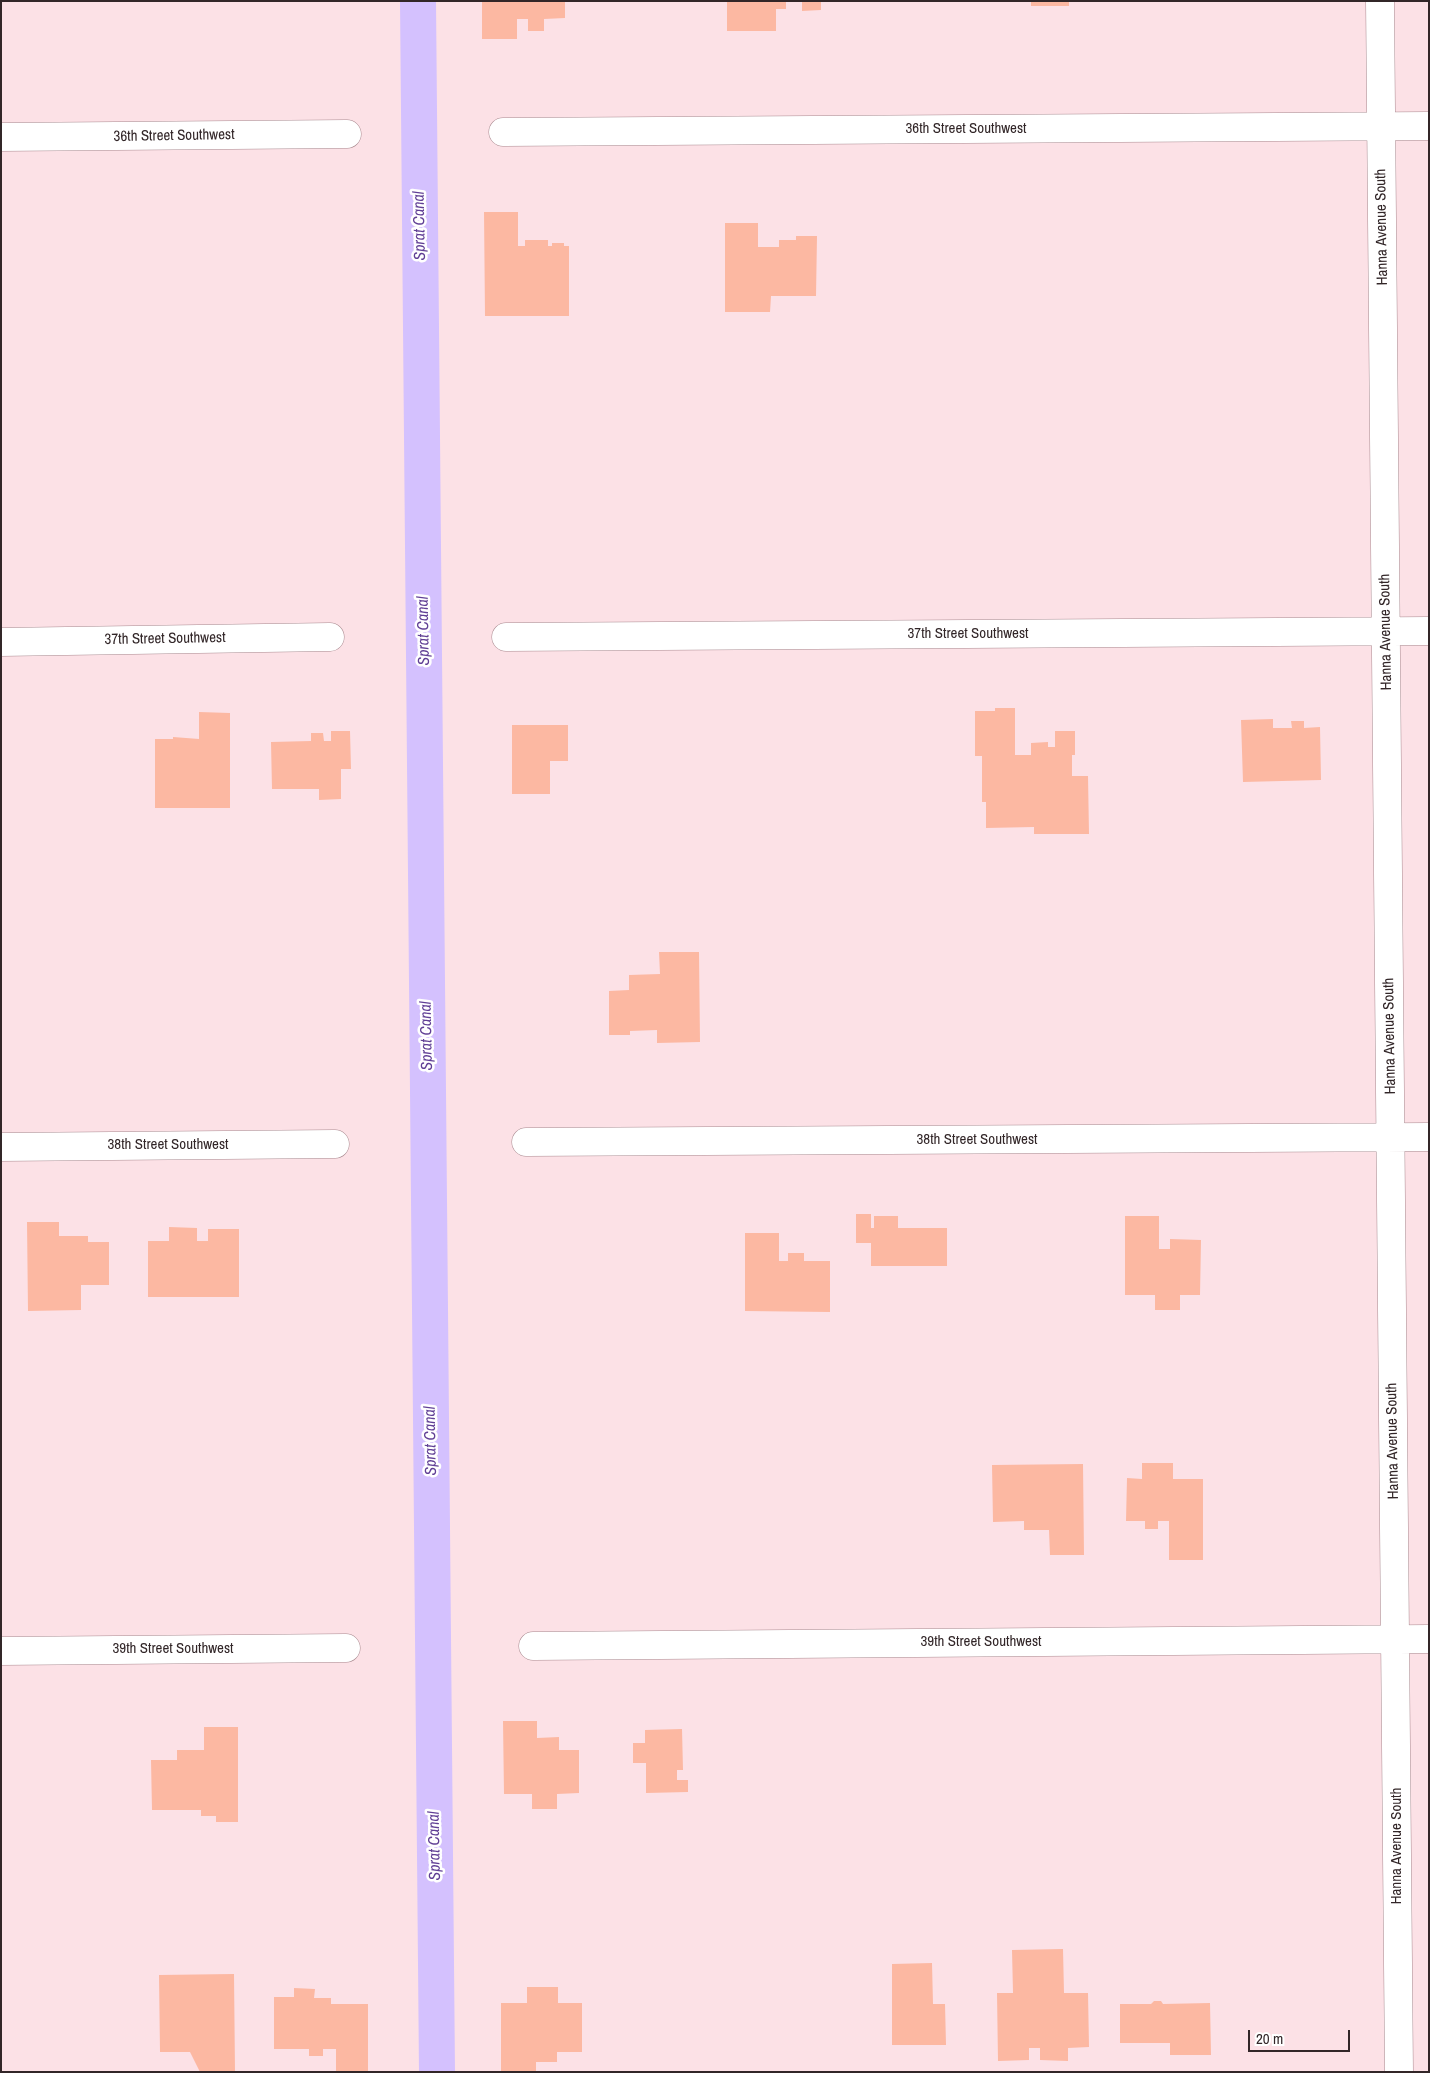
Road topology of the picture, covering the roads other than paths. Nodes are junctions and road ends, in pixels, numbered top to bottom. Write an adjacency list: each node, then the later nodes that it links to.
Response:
1 (1380, 1): 2 (street, Hanna Avenue South)
2 (1381, 126): 3 (street, 36th Street Southwest); 4 (street, 36th Street Southwest); 7 (street, Hanna Avenue South)
3 (1429, 126)
4 (503, 132)
5 (347, 134): 6 (street, 36th Street Southwest)
6 (1, 137)
7 (1386, 631): 8 (street, 37th Street Southwest); 10 (street, 37th Street Southwest); 12 (street, Hanna Avenue South)
8 (1429, 631)
9 (330, 637): 11 (street, 37th Street Southwest)
10 (506, 637)
11 (1, 642)
12 (1391, 1137): 13 (street, 38th Street Southwest); 14 (street, 38th Street Southwest); 17 (street, Hanna Avenue South)
13 (1429, 1137)
14 (526, 1142)
15 (335, 1144): 16 (street, 38th Street Southwest)
16 (1, 1147)
17 (1395, 1639): 18 (street, 39th Street Southwest); 19 (street, 39th Street Southwest); 22 (street, Hanna Avenue South)
18 (1429, 1639)
19 (533, 1646)
20 (346, 1648): 21 (street, 39th Street Southwest)
21 (1, 1651)
22 (1399, 2072)

